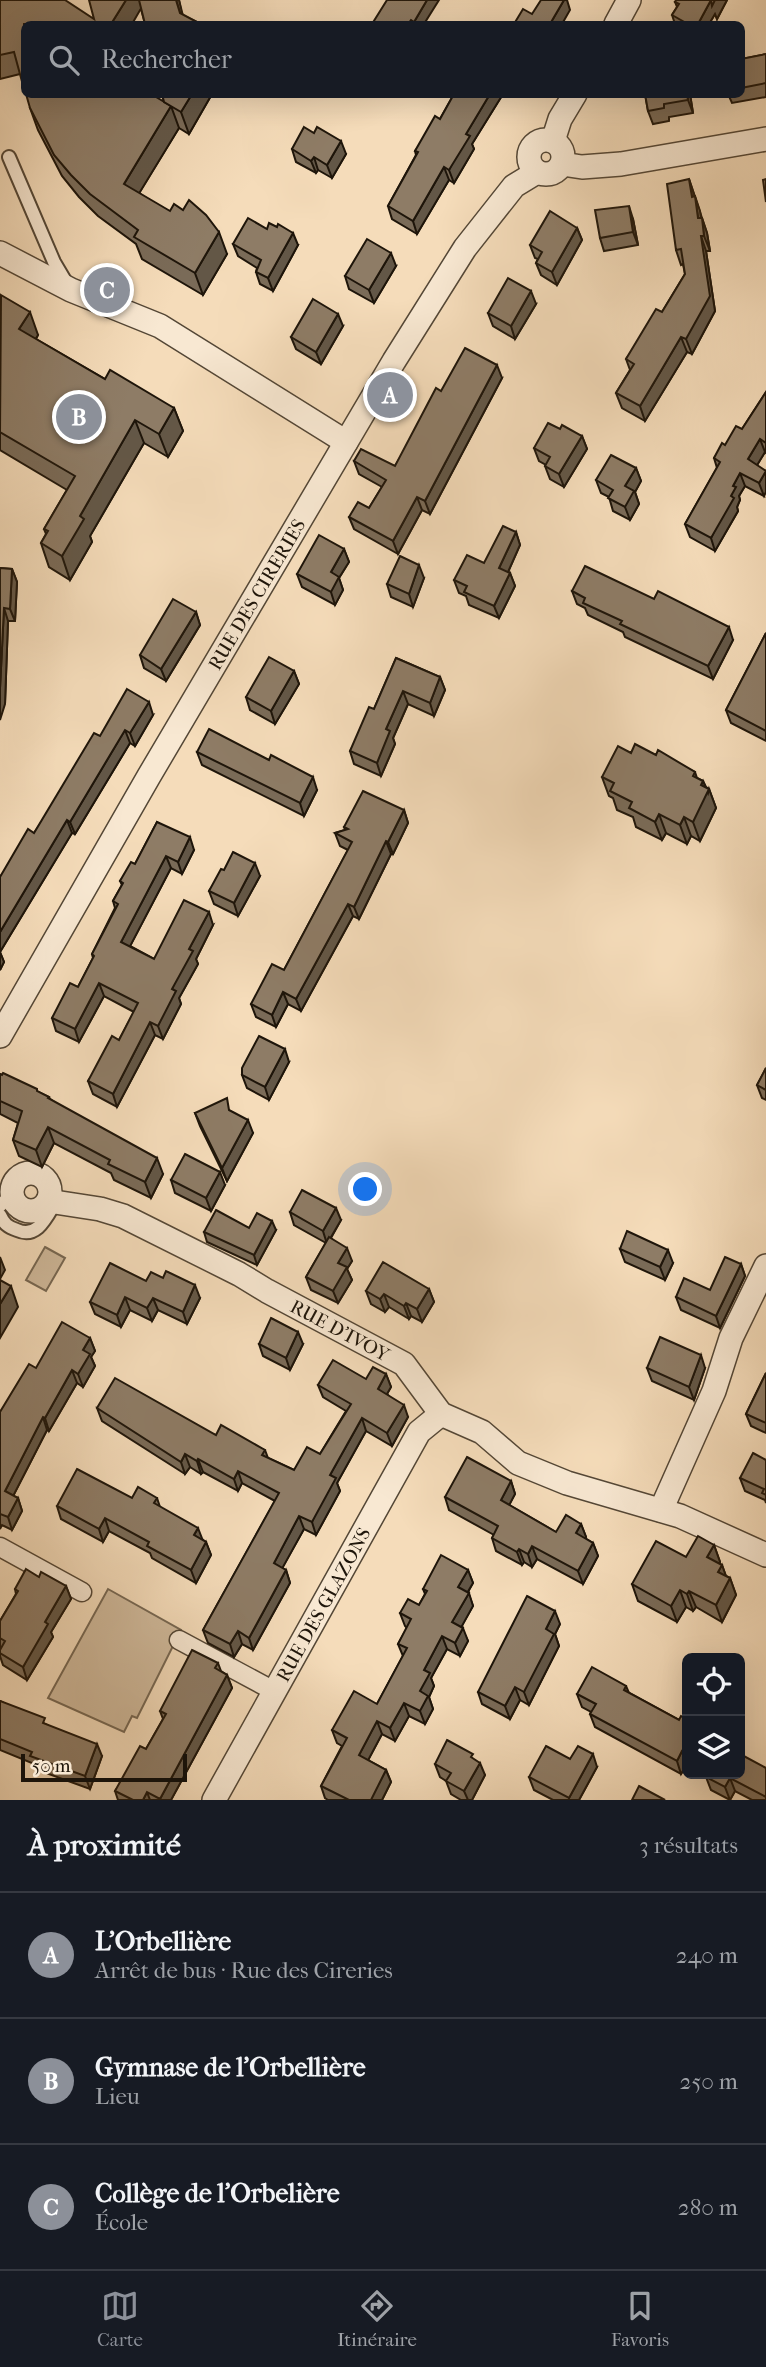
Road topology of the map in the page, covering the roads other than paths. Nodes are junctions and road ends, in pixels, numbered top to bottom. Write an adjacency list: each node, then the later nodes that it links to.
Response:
1 (629, 0): 2 (street)
2 (618, 21)
3 (572, 98): 5 (street)
4 (766, 139): 7 (street)
5 (553, 141): 7 (street); 8 (street)
6 (9, 157): 10 (lane)
7 (562, 164): 8 (street)
8 (537, 172): 11 (street, RUE DES CIRERIES)
9 (0, 253): 10 (street)
10 (71, 290): 11 (street)
11 (346, 442): 12 (street, RUE DES CIRERIES)
12 (0, 1037)
13 (7, 1190): 14 (street, RUE D'IVOY)
14 (51, 1202): 15 (lane); 17 (street, RUE D'IVOY)
15 (0, 1215)
16 (766, 1266): 18 (street)
17 (441, 1414): 18 (street, RUE D'IVOY); 23 (street, RUE DES GLAZONS)
18 (661, 1510): 20 (street, RUE D'IVOY)
19 (0, 1547): 21 (street)
20 (766, 1555)
21 (82, 1592)
22 (179, 1640): 23 (street)
23 (274, 1691): 24 (street, RUE DES GLAZONS)
24 (214, 1800)

